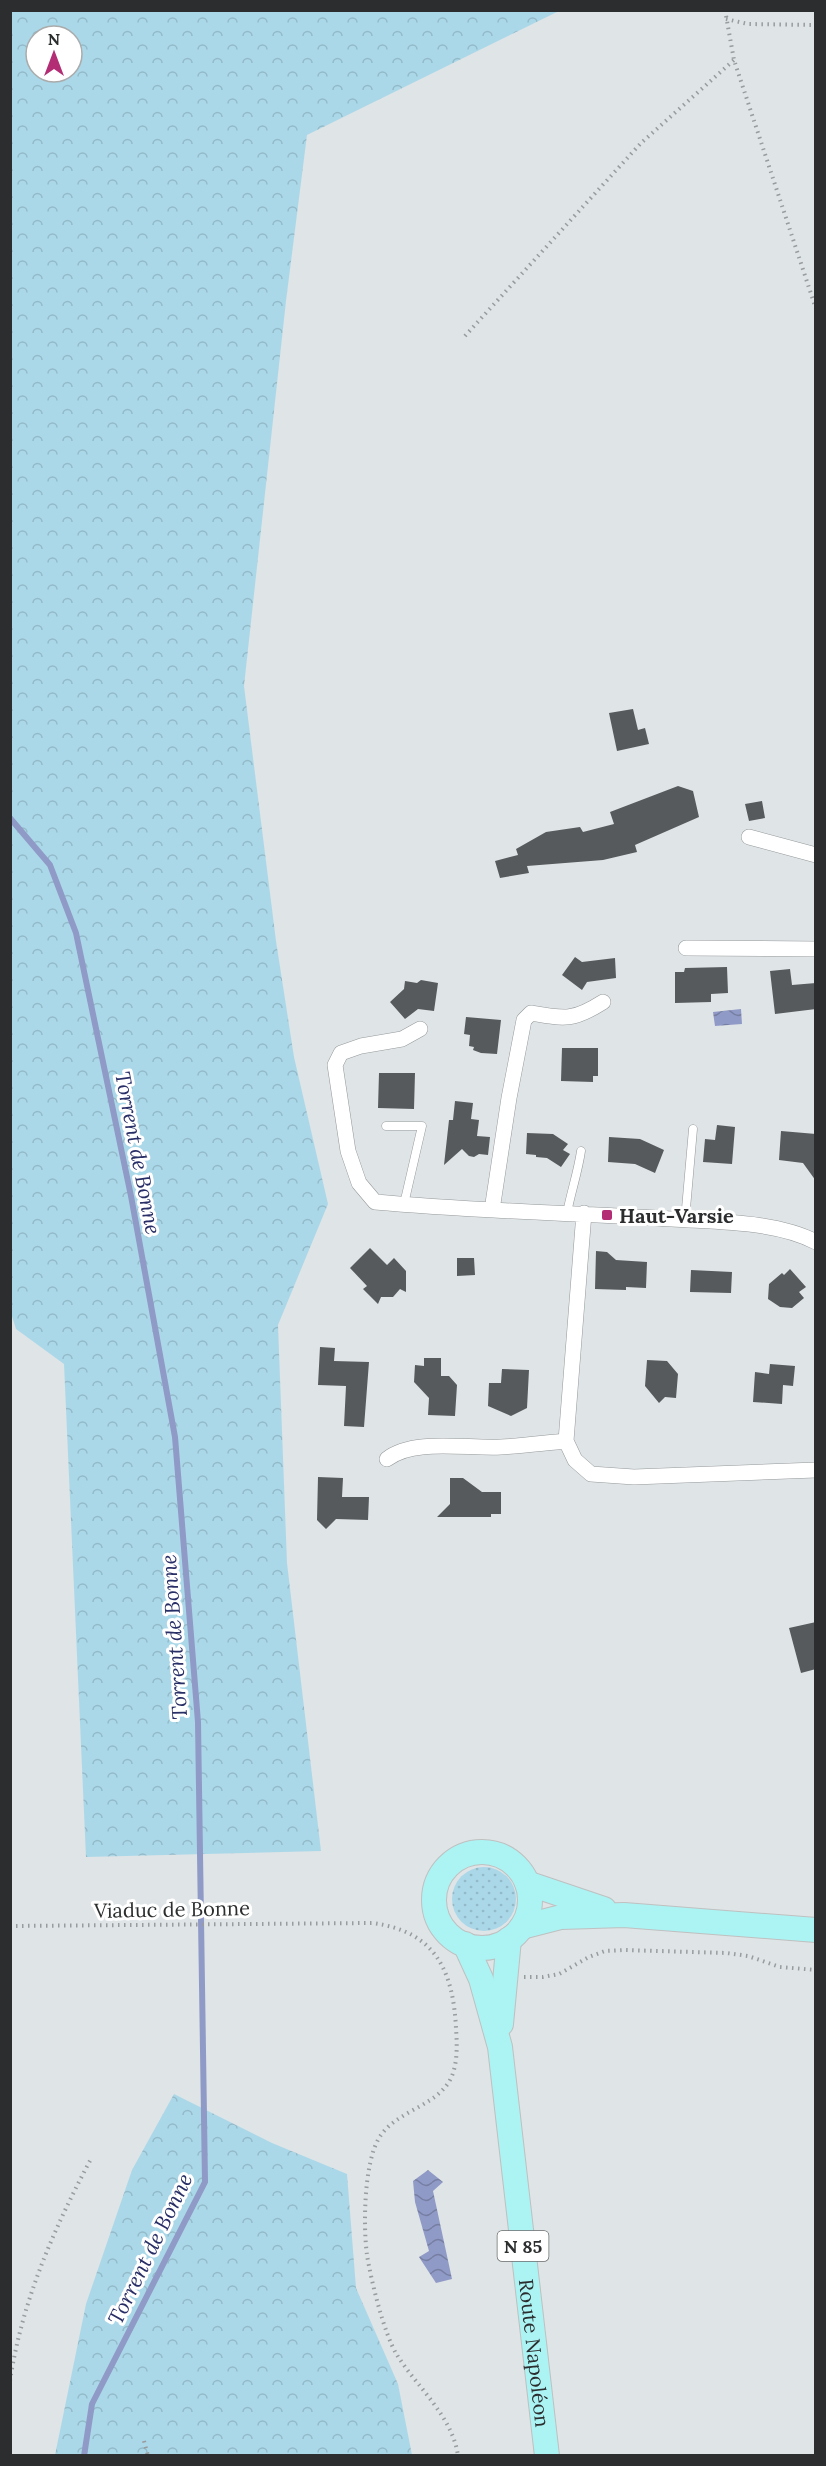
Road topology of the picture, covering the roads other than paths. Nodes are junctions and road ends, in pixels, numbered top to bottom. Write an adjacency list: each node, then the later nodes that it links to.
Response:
1 (749, 837): 2 (street)
2 (816, 855)
3 (686, 948): 4 (street)
4 (816, 949)
5 (603, 1002): 11 (street)
6 (420, 1029): 10 (street)
7 (386, 1126): 10 (lane)
8 (693, 1129): 14 (lane)
9 (581, 1151): 12 (lane)
10 (404, 1204): 11 (street)
11 (492, 1210): 12 (street)
12 (567, 1213): 13 (street)
13 (584, 1213): 14 (street); 16 (street)
14 (685, 1220): 15 (street)
15 (814, 1237)
16 (566, 1441): 17 (street); 18 (street)
17 (387, 1459)
18 (816, 1470)
19 (527, 1882): 20 (main road); 22 (main road); 23 (main road)
20 (624, 1915): 21 (main road); 22 (main road)
21 (816, 1930)
22 (515, 1933): 23 (main road); 24 (main road, Route Napoléon / N 85)
23 (465, 1944): 24 (main road, Route Napoléon / N 85)
24 (500, 2047): 25 (main road, Route Napoléon / N 85)
25 (547, 2450)

